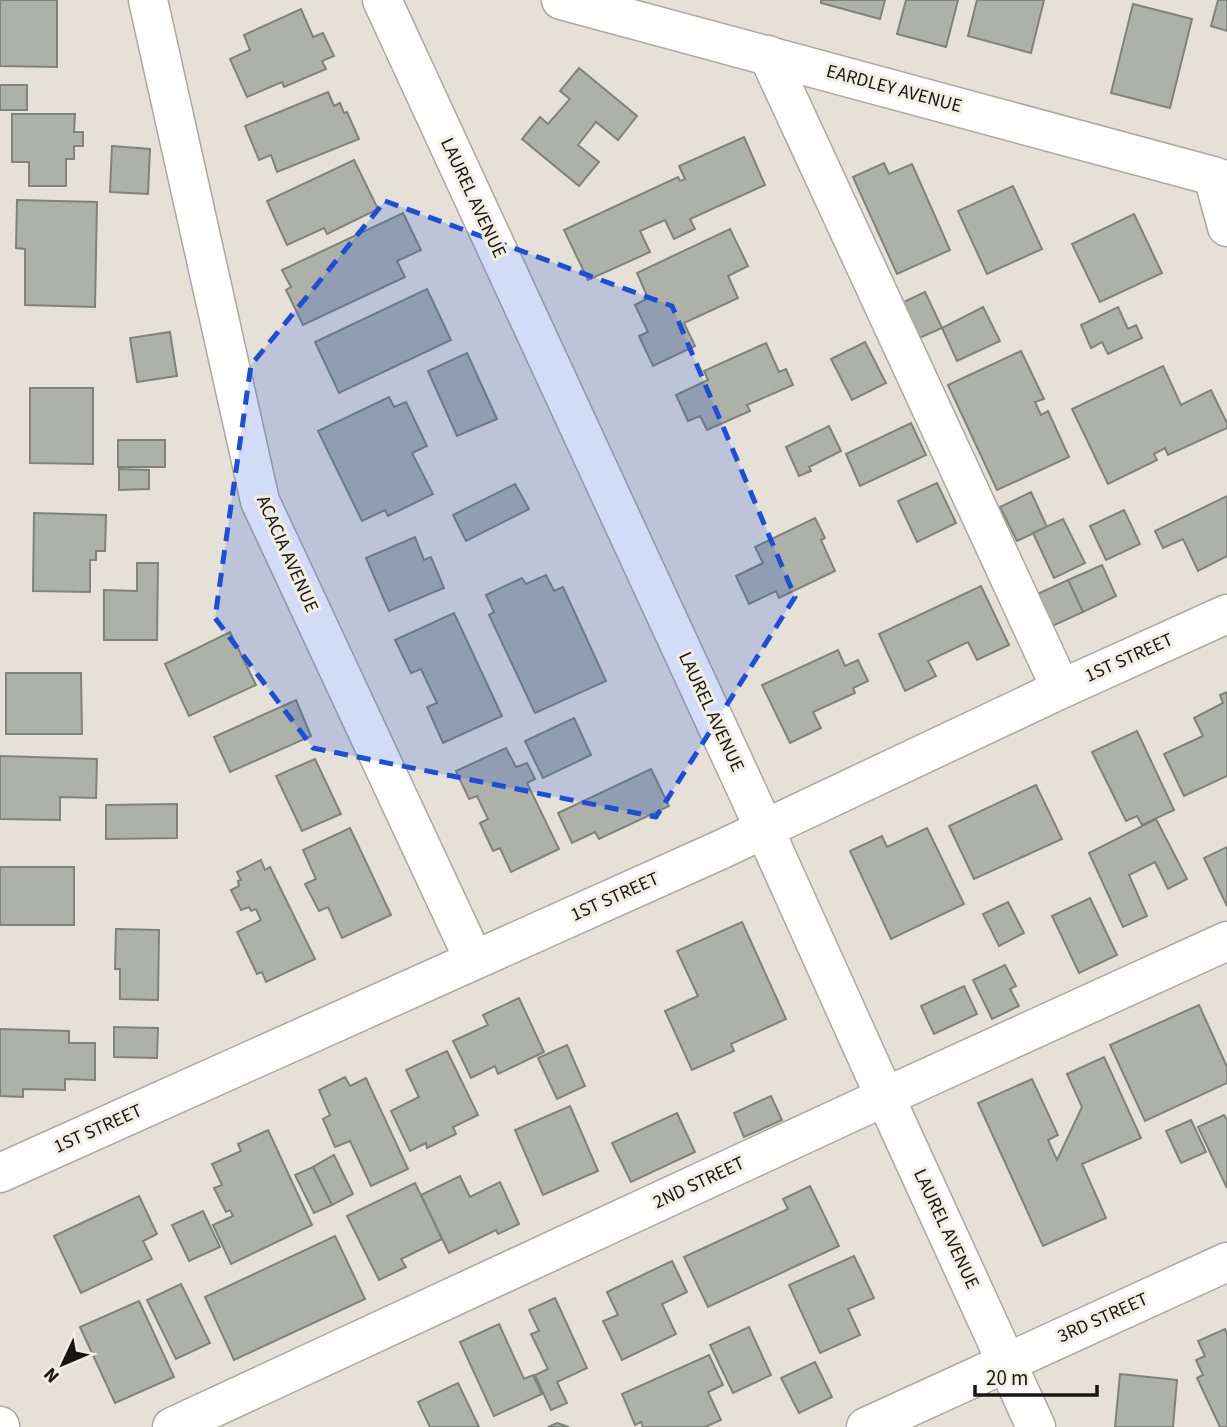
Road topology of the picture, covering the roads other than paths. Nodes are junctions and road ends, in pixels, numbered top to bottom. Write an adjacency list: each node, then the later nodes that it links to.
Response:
1 (148, 0): 11 (street, ACACIA AVENUE)
2 (382, 0): 9 (street, LAUREL AVENUE)
3 (561, 0): 4 (street, EARDLEY AVENUE)
4 (768, 55): 5 (street, EARDLEY AVENUE); 8 (street)
5 (1220, 178): 6 (street)
6 (1227, 227)
7 (1227, 614): 8 (street, 1ST STREET)
8 (1061, 689): 9 (street, 1ST STREET)
9 (764, 830): 11 (street, 1ST STREET); 12 (street, LAUREL AVENUE)
10 (1227, 941): 12 (street, 2ND STREET)
11 (474, 960): 13 (street, 1ST STREET)
12 (885, 1097): 15 (street, LAUREL AVENUE); 16 (street, 2ND STREET)
13 (0, 1172)
14 (1227, 1262): 15 (street, 3RD STREET)
15 (1007, 1362): 17 (street, 3RD STREET); 18 (street, LAUREL AVENUE)
16 (172, 1427)
17 (866, 1427)
18 (1036, 1427)

